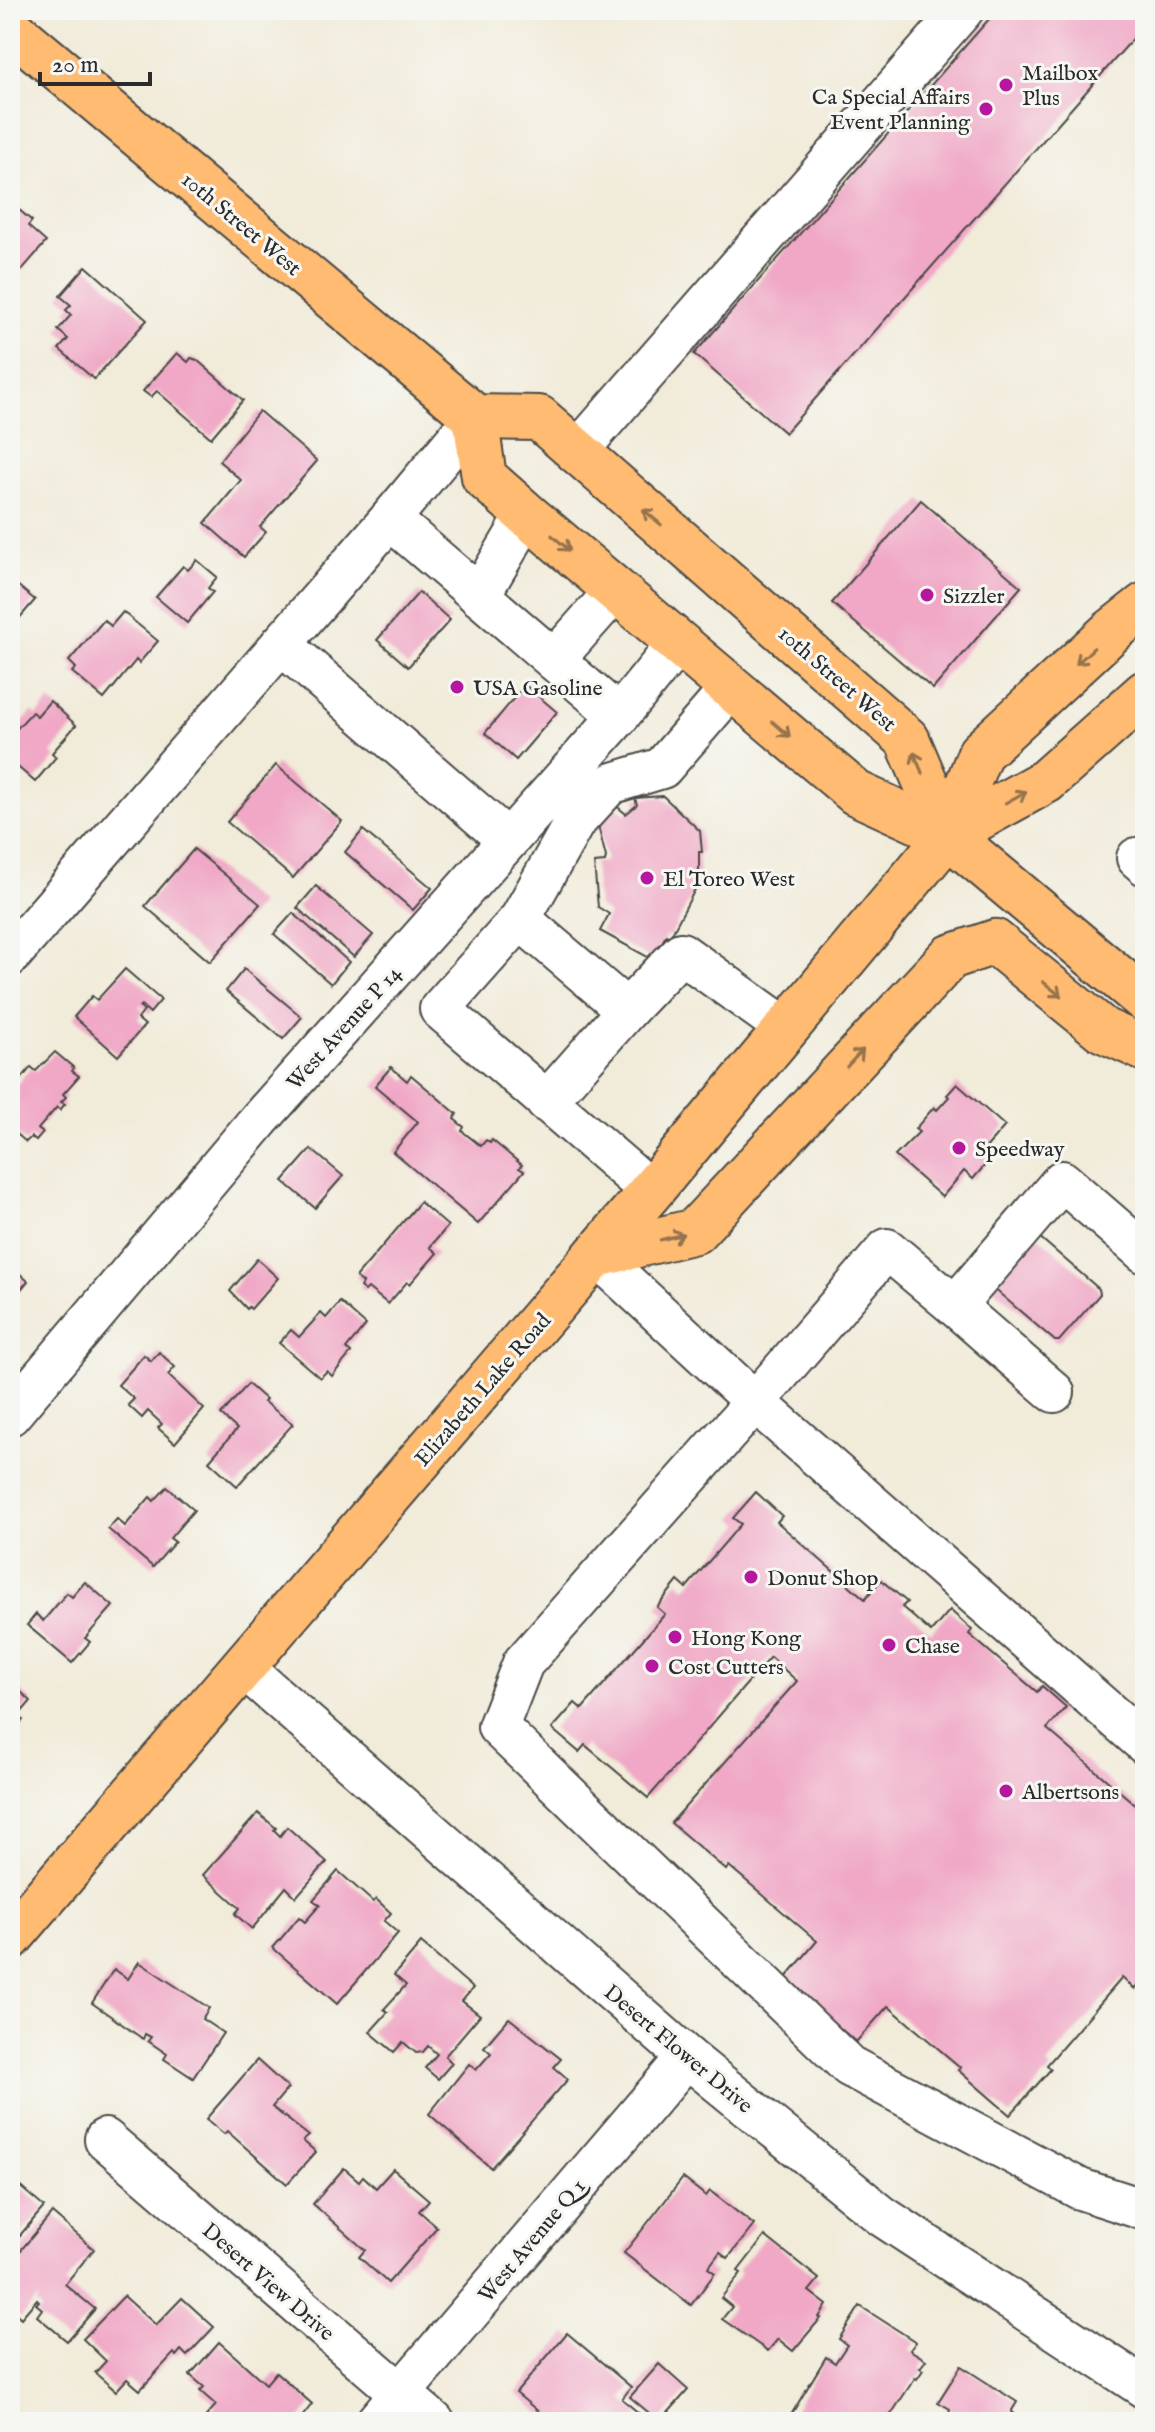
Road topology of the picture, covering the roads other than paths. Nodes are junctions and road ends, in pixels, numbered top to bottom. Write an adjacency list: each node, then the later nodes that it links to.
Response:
1 (963, 10): 4 (street)
2 (10, 28): 3 (main road, 10th Street West)
3 (475, 417): 4 (main road, 10th Street West); 5 (main road); 6 (street)
4 (576, 453): 16 (main road, 10th Street West, one-way to 4)
5 (527, 515): 7 (main road, one-way to 7); 8 (street)
6 (390, 519): 8 (street); 11 (street)
7 (616, 590): 10 (main road); 12 (street)
8 (479, 596): 12 (street)
9 (1145, 605): 16 (main road, one-way to 16)
10 (679, 642): 13 (main road); 15 (street, West Avenue P 14)
11 (281, 644): 17 (street); 19 (street)
12 (554, 660): 15 (street)
13 (732, 687): 16 (main road, one-way to 16); 18 (street)
14 (1145, 693): 16 (main road, one-way to 14)
15 (619, 716): 17 (street, West Avenue P 14)
16 (948, 835): 20 (main road); 22 (main road, Elizabeth Lake Road)
17 (508, 840): 31 (street, West Avenue P 14)
18 (520, 919): 21 (street); 24 (street)
19 (10, 956)
20 (1145, 1000)
21 (627, 1010): 22 (street); 24 (street)
22 (787, 1029): 25 (main road, Elizabeth Lake Road)
23 (1145, 1049): 27 (main road, one-way to 23)
24 (546, 1102): 25 (street)
25 (651, 1191): 27 (main road, Elizabeth Lake Road)
26 (1145, 1253): 28 (street)
27 (596, 1255): 30 (street); 32 (main road, Elizabeth Lake Road)
28 (955, 1306): 29 (street); 30 (street)
29 (1054, 1392)
30 (755, 1402): 33 (street); 37 (street)
31 (10, 1415)
32 (244, 1668): 34 (main road, Elizabeth Lake Road); 35 (street, Desert Flower Drive)
33 (1145, 1744)
34 (10, 1938)
35 (687, 2057): 38 (street, Desert Flower Drive); 39 (street, West Avenue Q 1)
36 (105, 2139): 39 (street, Desert View Drive)
37 (1145, 2210)
38 (1145, 2388)
39 (388, 2408): 40 (street, Desert View Drive)
40 (434, 2422)

